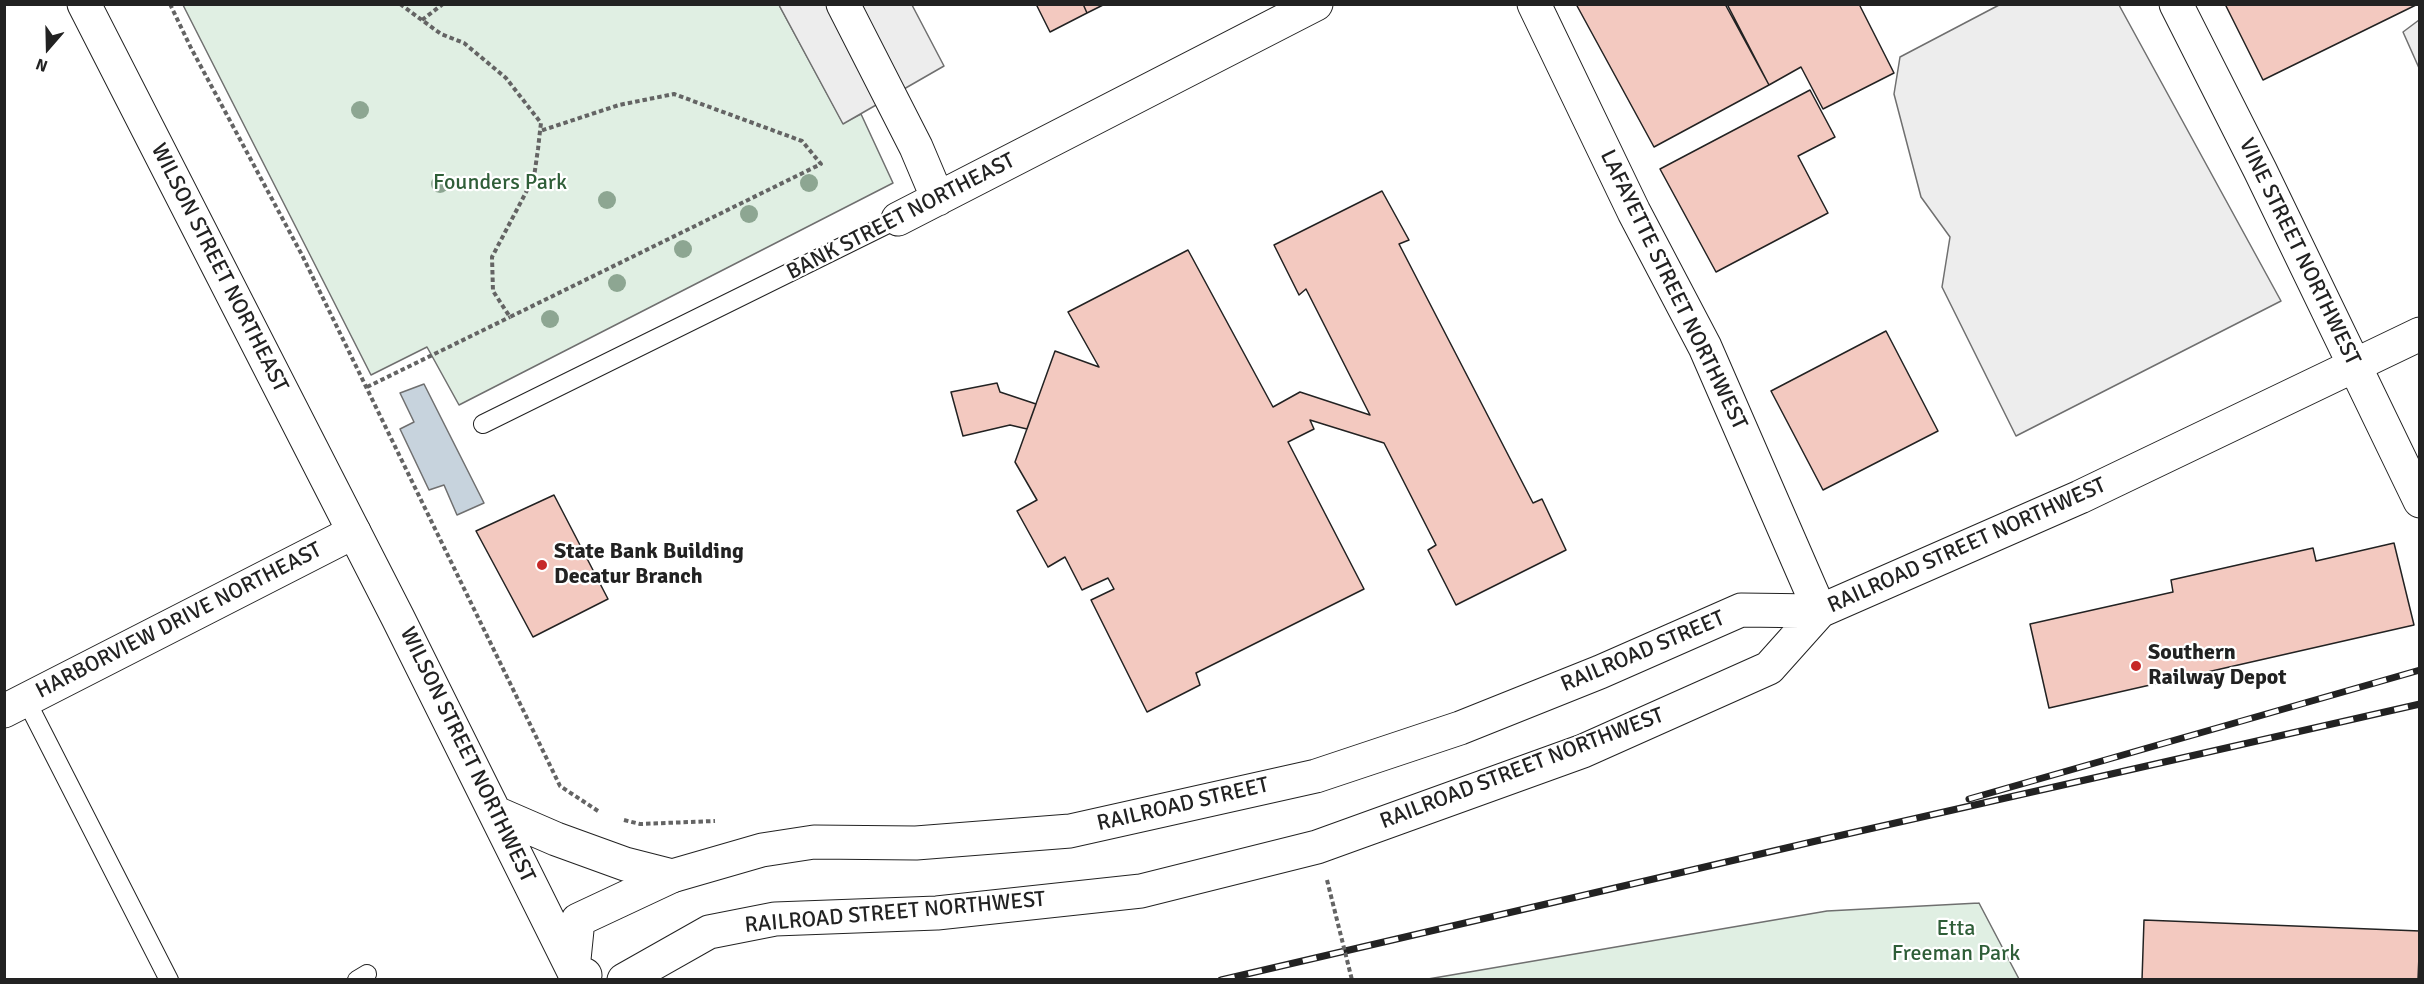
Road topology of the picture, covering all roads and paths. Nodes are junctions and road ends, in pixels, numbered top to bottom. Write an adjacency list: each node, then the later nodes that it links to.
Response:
1 (84, 4): 19 (main road, WILSON STREET NORTHEAST)
2 (170, 4): 16 (path)
3 (400, 4): 9 (path)
4 (443, 4): 9 (path)
5 (843, 4): 11 (main road)
6 (1316, 4): 11 (main road, BANK STREET NORTHEAST)
7 (1534, 4): 20 (main road, LAFAYETTE STREET NORTHWEST)
8 (2176, 4): 15 (main road, VINE STREET NORTHWEST)
9 (422, 20): 10 (path)
10 (540, 130): 13 (path); 13 (path)
11 (938, 199): 12 (main road, BANK STREET NORTHEAST)
12 (898, 219): 17 (lane, BANK STREET NORTHEAST)
13 (510, 317): 16 (path)
14 (2420, 334): 15 (main road, RAILROAD STREET NORTHWEST)
15 (2355, 366): 18 (main road, VINE STREET NORTHWEST); 20 (main road, RAILROAD STREET NORTHWEST)
16 (367, 387): 23 (path)
17 (483, 424)
18 (2420, 501)
19 (354, 532): 21 (main road, HARBORVIEW DRIVE NORTHEAST); 22 (main road, WILSON STREET NORTHWEST)
20 (1820, 611): 26 (main road, RAILROAD STREET); 30 (main road, RAILROAD STREET NORTHWEST)
21 (15, 705): 29 (lane)
22 (496, 813): 26 (main road); 28 (main road, WILSON STREET NORTHWEST)
23 (604, 815)
24 (622, 819): 25 (path)
25 (724, 821)
26 (672, 876): 28 (main road, RAILROAD STREET)
27 (1327, 880): 31 (path, bridge)
28 (582, 976)
29 (169, 980)
30 (624, 980)
31 (1352, 980)

